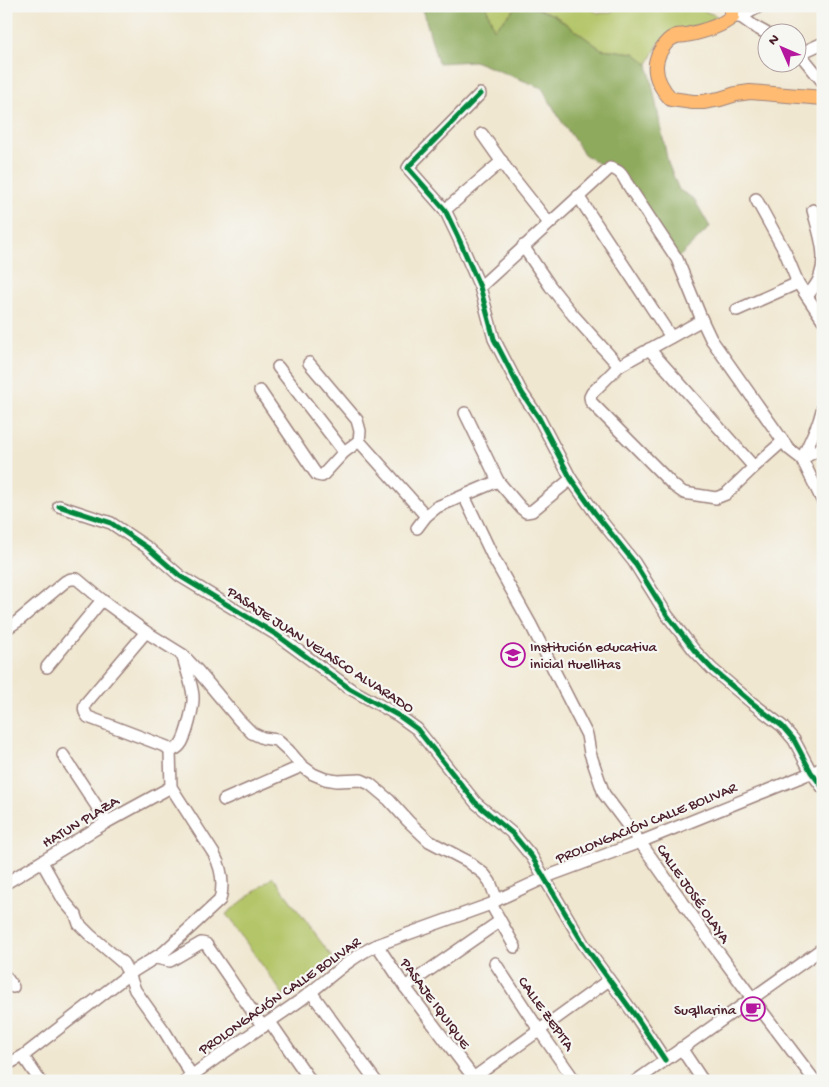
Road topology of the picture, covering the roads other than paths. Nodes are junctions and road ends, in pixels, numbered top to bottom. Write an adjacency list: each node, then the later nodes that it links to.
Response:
1 (760, 6): 2 (street)
2 (735, 13): 3 (street); 9 (main road)
3 (756, 27)
4 (823, 43): 5 (street)
5 (806, 49)
6 (806, 60): 7 (street)
7 (823, 82)
8 (480, 94): 14 (street)
9 (823, 98)
10 (482, 134): 11 (street)
11 (502, 161): 14 (street); 16 (street)
12 (578, 196): 16 (street); 22 (street); 24 (street)
13 (756, 199): 18 (street)
14 (444, 210): 19 (street)
15 (813, 210): 20 (street)
16 (549, 223): 17 (street)
17 (523, 246): 19 (street); 27 (street)
18 (798, 283): 20 (street); 21 (street)
19 (480, 287): 38 (street)
20 (807, 296): 23 (street)
21 (737, 310)
22 (702, 320): 24 (street); 33 (street)
23 (823, 320)
24 (671, 337): 25 (street)
25 (649, 349): 27 (street); 37 (street)
26 (310, 363): 32 (street)
27 (619, 366): 37 (street)
28 (278, 367): 35 (street)
29 (260, 392): 35 (street)
30 (823, 406): 36 (street)
31 (465, 413): 39 (street)
32 (359, 441): 35 (street); 43 (street)
33 (783, 441): 36 (street); 37 (street)
34 (823, 447): 36 (street)
35 (344, 452)
36 (802, 458): 41 (street)
37 (754, 467)
38 (572, 479): 39 (street); 54 (street)
39 (498, 480): 40 (street)
40 (464, 496): 43 (street); 59 (street, CALLE JOSÉ OLAYA)
41 (823, 502)
42 (59, 506): 61 (street, PASAJE JUAN VELASCO ALVARADO)
43 (426, 516): 44 (street)
44 (417, 528)
45 (102, 600): 46 (street); 47 (street); 49 (street)
46 (6, 629)
47 (146, 632): 48 (street); 50 (street)
48 (183, 654): 50 (street); 52 (street)
49 (47, 667)
50 (170, 750): 55 (street)
51 (63, 755): 58 (street)
52 (302, 766): 57 (street); 63 (street)
53 (823, 768): 54 (street, PROLONGACIÓN CALLE BOLIVAR)
54 (811, 772): 56 (street); 59 (street, PROLONGACIÓN CALLE BOLIVAR)
55 (171, 787): 58 (street, HATUN PLAZA); 68 (street)
56 (823, 788)
57 (224, 800)
58 (107, 822): 60 (street, HATUN PLAZA)
59 (640, 842): 61 (street, PROLONGACIÓN CALLE BOLIVAR); 76 (street, CALLE JOSÉ OLAYA)
60 (42, 862): 62 (street, HATUN PLAZA); 70 (street)
61 (545, 879): 63 (street, PROLONGACIÓN CALLE BOLIVAR); 72 (street, PASAJE JUAN VELASCO ALVARADO)
62 (6, 883)
63 (494, 902): 64 (street); 65 (street, PROLONGACIÓN CALLE BOLIVAR)
64 (500, 921): 66 (street); 73 (street)
65 (376, 945): 73 (street, PASAJE IQUIQUE); 75 (street, PROLONGACIÓN CALLE BOLIVAR)
66 (515, 947)
67 (823, 948): 76 (street)
68 (156, 958): 70 (street); 77 (street)
69 (495, 963): 78 (street, CALLE ZEPITA)
70 (129, 974): 80 (street); 83 (street)
71 (6, 977): 74 (street)
72 (609, 980): 78 (street); 81 (street, PASAJE JUAN VELASCO ALVARADO)
73 (405, 987): 86 (street, PASAJE IQUIQUE)
74 (13, 988)
75 (311, 992): 77 (street, PROLONGACIÓN CALLE BOLIVAR); 85 (street)
76 (752, 998): 79 (street); 91 (street, CALLE JOSÉ OLAYA)
77 (266, 1024): 83 (street, PROLONGACIÓN CALLE BOLIVAR); 84 (street)
78 (539, 1030): 86 (street); 88 (street, CALLE ZEPITA)
79 (681, 1048): 81 (street); 90 (street)
80 (23, 1056): 82 (street); 87 (street)
81 (665, 1060): 89 (street)
82 (6, 1065)
83 (190, 1079)
84 (310, 1080)
85 (375, 1080)
86 (471, 1080)
87 (40, 1081)
88 (575, 1081)
89 (636, 1081)
90 (703, 1081)
91 (815, 1081)

